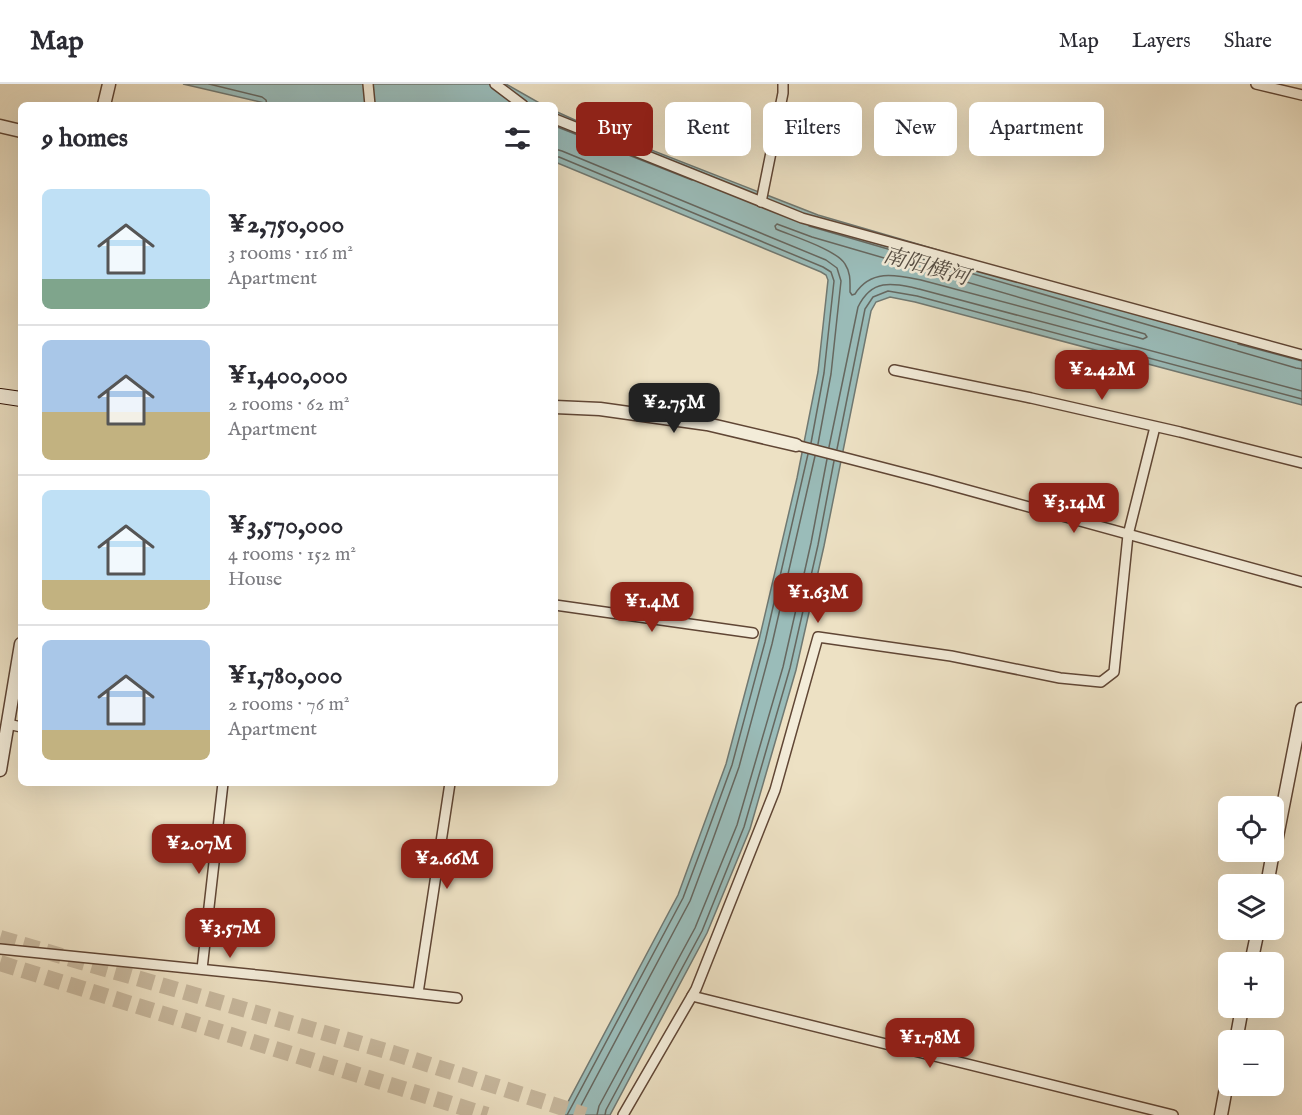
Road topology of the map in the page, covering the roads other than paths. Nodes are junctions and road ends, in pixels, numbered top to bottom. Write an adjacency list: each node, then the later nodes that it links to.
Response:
1 (109, 84): 7 (street)
2 (368, 84): 8 (street)
3 (495, 84): 9 (street)
4 (783, 84): 13 (street)
5 (1256, 84): 6 (street)
6 (1302, 95)
7 (105, 102)
8 (370, 102)
9 (518, 102)
10 (558, 120): 13 (street)
11 (0, 126): 12 (street)
12 (18, 130)
13 (761, 202): 14 (street)
14 (1302, 355)
15 (894, 370): 19 (street)
16 (0, 396): 17 (main road)
17 (18, 399)
18 (558, 407): 20 (street)
19 (1155, 427): 21 (street); 22 (street)
20 (796, 446): 22 (street)
21 (1302, 463)
22 (1128, 535): 23 (street); 37 (street)
23 (1302, 582)
24 (558, 605): 25 (street)
25 (753, 633)
26 (18, 662): 28 (street)
27 (1302, 709): 33 (street)
28 (8, 724): 29 (street); 30 (street)
29 (18, 726)
30 (0, 770)
31 (223, 786): 35 (street)
32 (450, 786): 36 (street)
33 (1284, 801)
34 (0, 949): 35 (street)
35 (202, 969): 36 (street)
36 (418, 993): 38 (street)
37 (692, 996): 40 (street); 41 (street)
38 (457, 998)
39 (1224, 1096): 42 (street)
40 (623, 1115)
41 (1173, 1115)
42 (1221, 1115)

